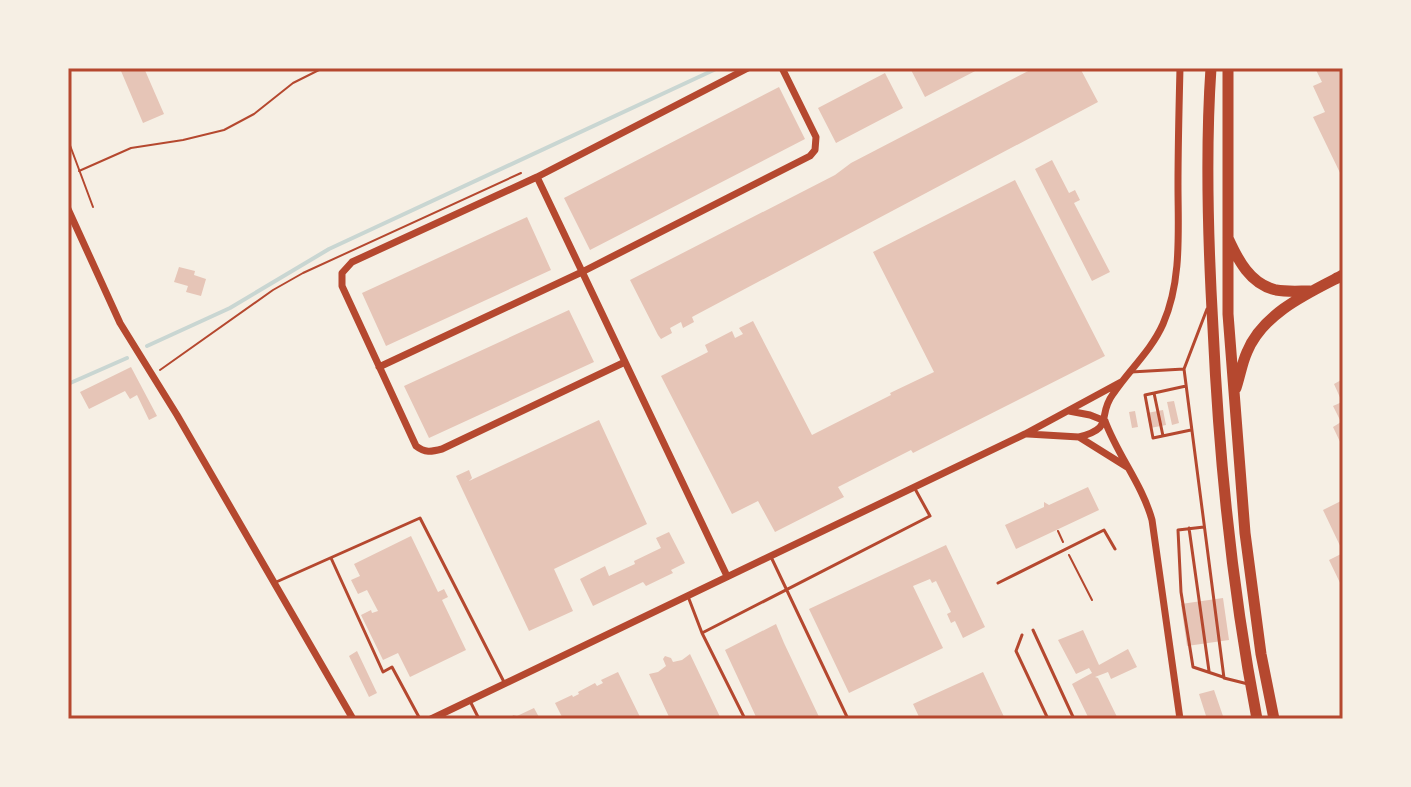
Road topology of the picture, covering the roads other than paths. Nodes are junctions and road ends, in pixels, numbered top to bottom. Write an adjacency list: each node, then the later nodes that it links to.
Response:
1 (748, 68): 6 (street)
2 (782, 68): 9 (street)
3 (1180, 68): 16 (street)
4 (1211, 68): 12 (highway)
5 (1229, 70): 8 (highway)
6 (537, 177): 9 (street); 14 (street)
7 (68, 209): 35 (street)
8 (1226, 236): 11 (highway); 20 (highway)
9 (582, 272): 13 (street); 14 (street)
10 (1343, 275): 11 (highway)
11 (1310, 291): 20 (highway)
12 (1211, 298): 15 (lane); 45 (highway)
13 (625, 362): 14 (street); 34 (street)
14 (379, 367)
15 (1184, 369): 16 (lane); 18 (lane)
16 (1130, 372): 17 (street)
17 (1121, 382): 21 (street); 22 (street)
18 (1186, 386): 19 (lane); 23 (lane)
19 (1154, 393): 25 (lane); 25 (lane)
20 (1234, 394): 57 (highway)
21 (1067, 411): 22 (street); 24 (street)
22 (1105, 421): 26 (street); 27 (street)
23 (1191, 430): 25 (lane); 29 (lane)
24 (1025, 434): 26 (street); 28 (street)
25 (1163, 436)
26 (1079, 437): 27 (street)
27 (1128, 468): 55 (street)
28 (914, 487): 32 (street); 37 (lane)
29 (1204, 527): 30 (lane); 43 (lane)
30 (1189, 528): 42 (lane); 42 (lane)
31 (1115, 549): 36 (lane)
32 (770, 555): 34 (street); 37 (lane)
33 (331, 558): 35 (lane); 44 (lane); 48 (lane)
34 (727, 576): 38 (street)
35 (274, 583): 47 (street)
36 (998, 583)
37 (786, 588): 40 (lane); 52 (lane)
38 (687, 596): 40 (lane); 44 (street)
39 (1033, 630): 54 (lane)
40 (702, 633): 51 (lane)
41 (1022, 635): 53 (lane)
42 (1209, 672): 43 (lane)
43 (1224, 678): 45 (lane)
44 (504, 683): 46 (street)
45 (1250, 684): 56 (highway)
46 (470, 699): 49 (street); 50 (lane)
47 (353, 719)
48 (420, 719)
49 (431, 719)
50 (479, 719)
51 (745, 719)
52 (848, 719)
53 (1048, 719)
54 (1074, 719)
55 (1180, 719)
56 (1257, 719)
57 (1274, 719)

